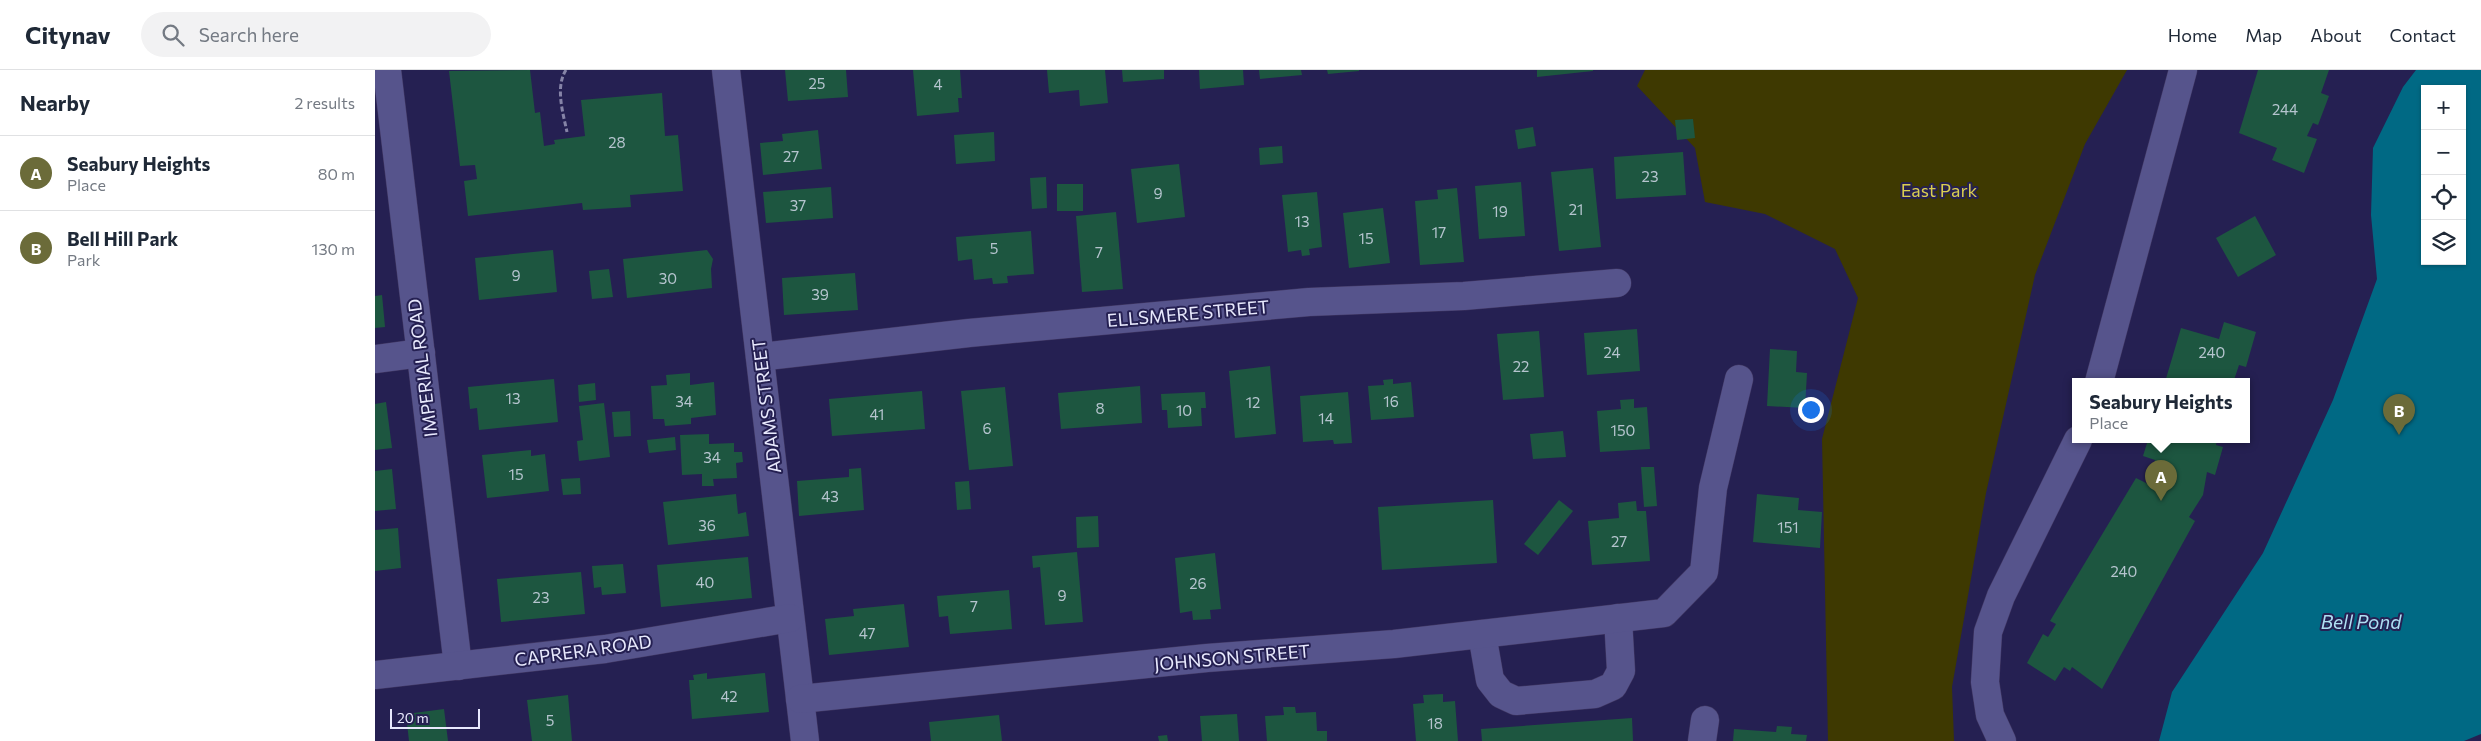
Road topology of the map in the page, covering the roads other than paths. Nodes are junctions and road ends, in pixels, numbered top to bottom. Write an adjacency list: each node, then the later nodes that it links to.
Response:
1 (387, 70): 5 (street, IMPERIAL ROAD)
2 (726, 70): 6 (street, ADAMS STREET)
3 (2183, 70): 9 (street)
4 (1617, 283): 6 (street, ELLSMERE STREET)
5 (421, 353): 7 (street); 14 (street, IMPERIAL ROAD)
6 (760, 357): 11 (street, ADAMS STREET)
7 (375, 359)
8 (1739, 378): 12 (street, JOHNSON STREET)
9 (2100, 378)
10 (2077, 443): 18 (street)
11 (790, 618): 14 (street, CAPRERA ROAD); 16 (street, ADAMS STREET)
12 (1618, 618): 13 (street, JOHNSON STREET); 13 (street)
13 (1482, 634): 16 (street, JOHNSON STREET)
14 (458, 666): 15 (street, CAPRERA ROAD)
15 (375, 675)
16 (800, 699): 17 (street, ADAMS STREET)
17 (805, 741)
18 (2001, 741)

